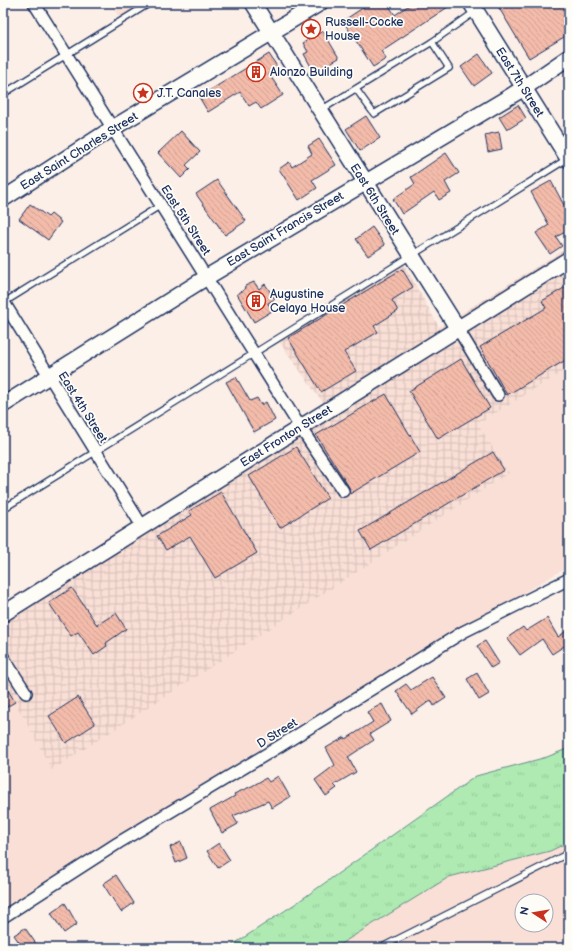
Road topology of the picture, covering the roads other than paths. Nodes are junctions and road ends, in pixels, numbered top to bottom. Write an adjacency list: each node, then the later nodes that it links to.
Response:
1 (34, 3): 8 (street, East 5th Street)
2 (150, 3): 8 (lane)
3 (253, 3): 6 (main road, East 6th Street)
4 (320, 3): 6 (main road, East Saint Charles Street)
5 (474, 7): 7 (lane); 10 (main road, East 7th Street)
6 (272, 33): 13 (main road, East 6th Street); 14 (main road, East Saint Charles Street)
7 (432, 42): 11 (lane); 11 (lane)
8 (66, 55): 12 (lane); 14 (street, East 5th Street)
9 (569, 57): 10 (main road, East Saint Francis Street)
10 (524, 88): 15 (main road, East 7th Street); 16 (main road, East Saint Francis Street)
11 (356, 89): 13 (lane)
12 (3, 94)
13 (320, 110): 16 (main road, East 6th Street)
14 (113, 128): 17 (main road, East Saint Charles Street); 18 (street, East 5th Street)
15 (569, 159): 19 (lane)
16 (364, 182): 19 (main road, East 6th Street); 21 (main road, East Saint Francis Street)
17 (3, 199)
18 (161, 205): 21 (street, East 5th Street); 22 (lane)
19 (410, 255): 23 (main road, East 6th Street); 24 (lane)
20 (569, 259): 23 (main road, East Fronton Street)
21 (207, 277): 24 (street, East 5th Street); 25 (main road, East Saint Francis Street)
22 (3, 302): 25 (street, East 4th Street)
23 (458, 329): 26 (street, East 6th Street); 28 (main road, East Fronton Street)
24 (254, 353): 28 (street, East 5th Street); 29 (lane)
25 (50, 377): 27 (main road, East Saint Francis Street); 29 (street, East 4th Street)
26 (498, 395)
27 (3, 405)
28 (300, 427): 30 (street, East 5th Street); 32 (main road, East Fronton Street)
29 (96, 452): 31 (lane); 32 (street, East 4th Street)
30 (343, 491)
31 (3, 509)
32 (142, 526): 34 (main road, East Fronton Street)
33 (569, 579): 38 (street, D Street)
34 (3, 614)
35 (3, 657): 36 (street)
36 (26, 693)
37 (569, 853): 39 (lane)
38 (3, 917)
39 (380, 948)

